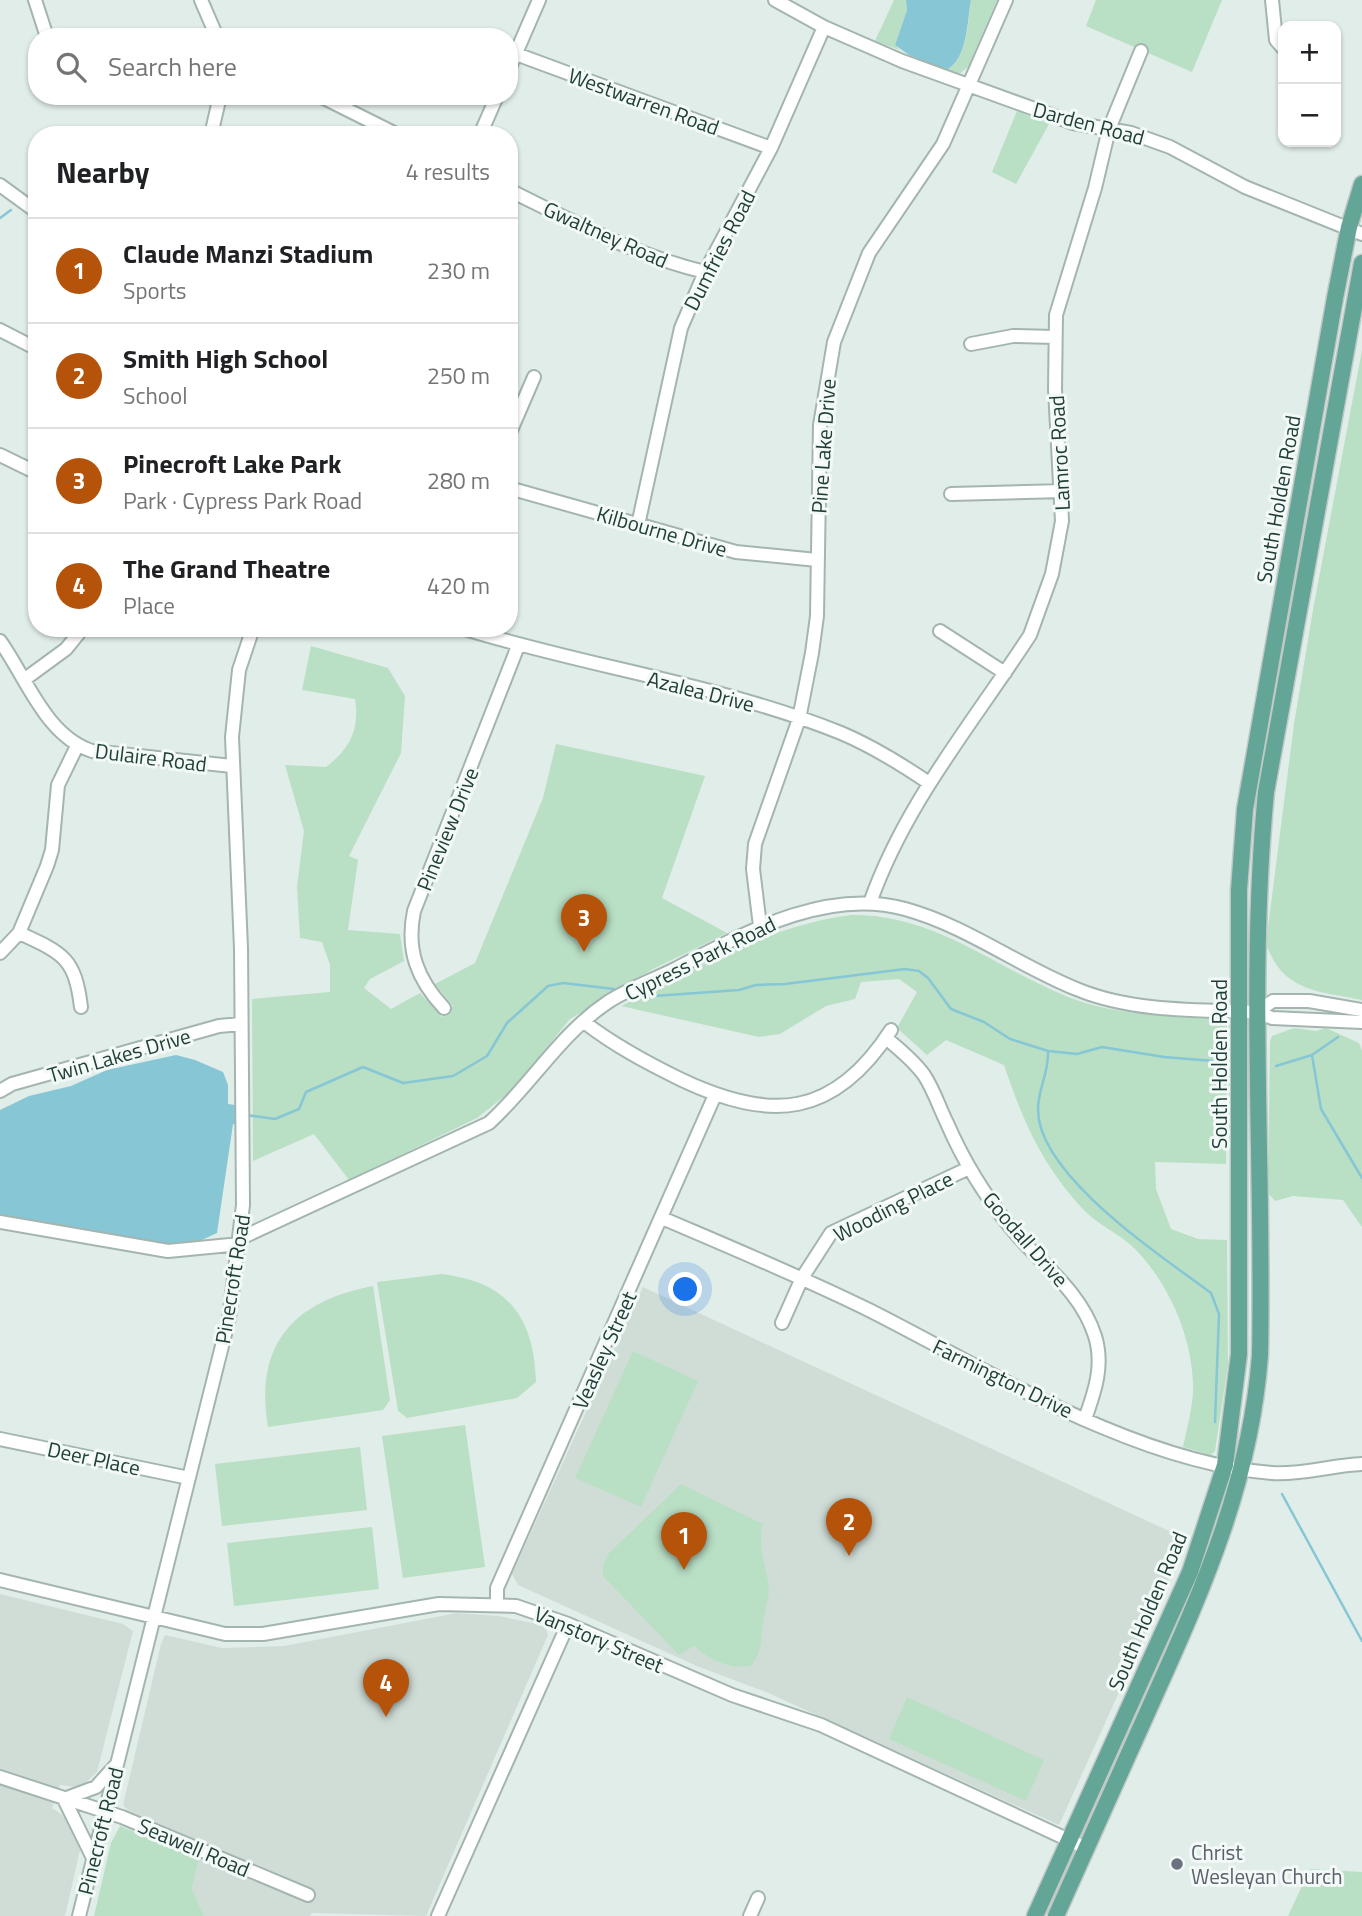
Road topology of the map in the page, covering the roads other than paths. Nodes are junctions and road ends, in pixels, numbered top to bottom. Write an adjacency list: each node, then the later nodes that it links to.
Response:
1 (35, 0): 8 (street)
2 (201, 0): 9 (street)
3 (539, 0): 11 (street)
4 (775, 0): 7 (street, Darden Road)
5 (1006, 0): 14 (street, Pine Lake Drive)
6 (1272, 0): 10 (street)
7 (824, 27): 14 (street, Darden Road); 22 (street, Dumfries Road)
8 (44, 28)
9 (213, 28)
10 (1278, 42)
11 (518, 49)
12 (1141, 51): 21 (street, Lamroc Road)
13 (518, 55): 22 (street, Westwarren Road)
14 (970, 86): 21 (street, Darden Road); 42 (street, Pine Lake Drive)
15 (218, 105): 18 (street)
16 (338, 105): 19 (street)
17 (493, 105): 20 (street)
18 (213, 126)
19 (380, 126)
20 (484, 126)
21 (1109, 129): 27 (street, Darden Road); 31 (street, Lamroc Road)
22 (771, 148): 29 (street, Dumfries Road)
23 (1362, 184): 27 (main road, South Holden Road)
24 (0, 185): 26 (street)
25 (518, 195): 29 (street, Gwaltney Road)
26 (28, 205)
27 (1356, 231): 62 (main road, South Holden Road)
28 (1362, 263): 63 (main road, South Holden Road)
29 (705, 272): 41 (street, Dumfries Road)
30 (0, 330): 32 (street)
31 (1055, 337): 33 (street); 39 (street, Lamroc Road)
32 (28, 344)
33 (971, 344)
34 (534, 377): 35 (street)
35 (518, 414)
36 (0, 455): 37 (street)
37 (28, 469)
38 (518, 491): 41 (street, Kilbourne Drive)
39 (1063, 491): 40 (street); 49 (street, Lamroc Road)
40 (951, 494)
41 (638, 525): 42 (street, Kilbourne Drive)
42 (817, 560): 51 (street, Pine Lake Drive)
43 (940, 631): 49 (street)
44 (76, 637): 50 (street)
45 (250, 637): 53 (street, Pinecroft Road)
46 (490, 637): 48 (street, Azalea Drive)
47 (0, 641): 50 (street, Dulaire Road)
48 (518, 646): 51 (street, Azalea Drive); 60 (street, Pineview Drive)
49 (1005, 673): 54 (street, Lamroc Road)
50 (25, 678): 52 (street, Dulaire Road)
51 (799, 719): 54 (street, Azalea Drive); 56 (street, Pine Lake Drive)
52 (77, 746): 53 (street, Dulaire Road); 57 (street)
53 (232, 766): 66 (street, Pinecroft Road)
54 (929, 783): 55 (street, Lamroc Road)
55 (870, 903): 56 (street, Cypress Park Road); 62 (street, Cypress Park Road)
56 (760, 926): 65 (street, Cypress Park Road)
57 (19, 933): 58 (street); 59 (street)
58 (0, 953)
59 (81, 1007)
60 (444, 1009)
61 (1362, 1010): 63 (street)
62 (1240, 1011): 63 (street, Cypress Park Road); 78 (main road, South Holden Road)
63 (1257, 1012): 64 (street); 79 (main road, South Holden Road)
64 (1362, 1022)
65 (584, 1023): 68 (street); 72 (street, Cypress Park Road)
66 (241, 1024): 67 (street, Twin Lakes Drive); 72 (street, Pinecroft Road)
67 (1, 1089)
68 (715, 1096): 69 (street, Goodall Drive); 70 (street, Veasley Street)
69 (969, 1168): 73 (street, Wooding Place); 75 (street, Goodall Drive)
70 (662, 1218): 73 (street, Farmington Drive); 82 (street, Veasley Street)
71 (0, 1222): 72 (street)
72 (241, 1241): 80 (street, Pinecroft Road)
73 (802, 1278): 74 (street, Wooding Place); 75 (street, Farmington Drive)
74 (782, 1323)
75 (1085, 1419): 78 (street, Farmington Drive)
76 (0, 1439): 80 (street, Deer Place)
77 (1362, 1464): 79 (street, Farmington Drive)
78 (1225, 1465): 79 (street, Farmington Drive); 89 (main road, South Holden Road)
79 (1243, 1469): 90 (main road, South Holden Road)
80 (189, 1478): 83 (street, Pinecroft Road)
81 (0, 1580): 83 (street, Vanstory Street)
82 (497, 1605): 83 (street, Vanstory Street); 84 (street, Vanstory Street)
83 (154, 1619): 85 (street, Pinecroft Road)
84 (568, 1623): 89 (street, Vanstory Street); 95 (street)
85 (117, 1764): 87 (street); 88 (street, Pinecroft Road)
86 (0, 1777): 87 (street, Seawell Road)
87 (64, 1799): 88 (street, Seawell Road); 91 (street)
88 (105, 1813): 91 (street, Pinecroft Road); 92 (street, Seawell Road)
89 (1069, 1839): 90 (street, Vanstory Street); 97 (main road, South Holden Road)
90 (1086, 1848): 98 (main road, South Holden Road)
91 (93, 1858): 94 (street, Pinecroft Road)
92 (308, 1895)
93 (758, 1898): 96 (street)
94 (79, 1916)
95 (438, 1916)
96 (750, 1916)
97 (1035, 1916)
98 (1056, 1916)

